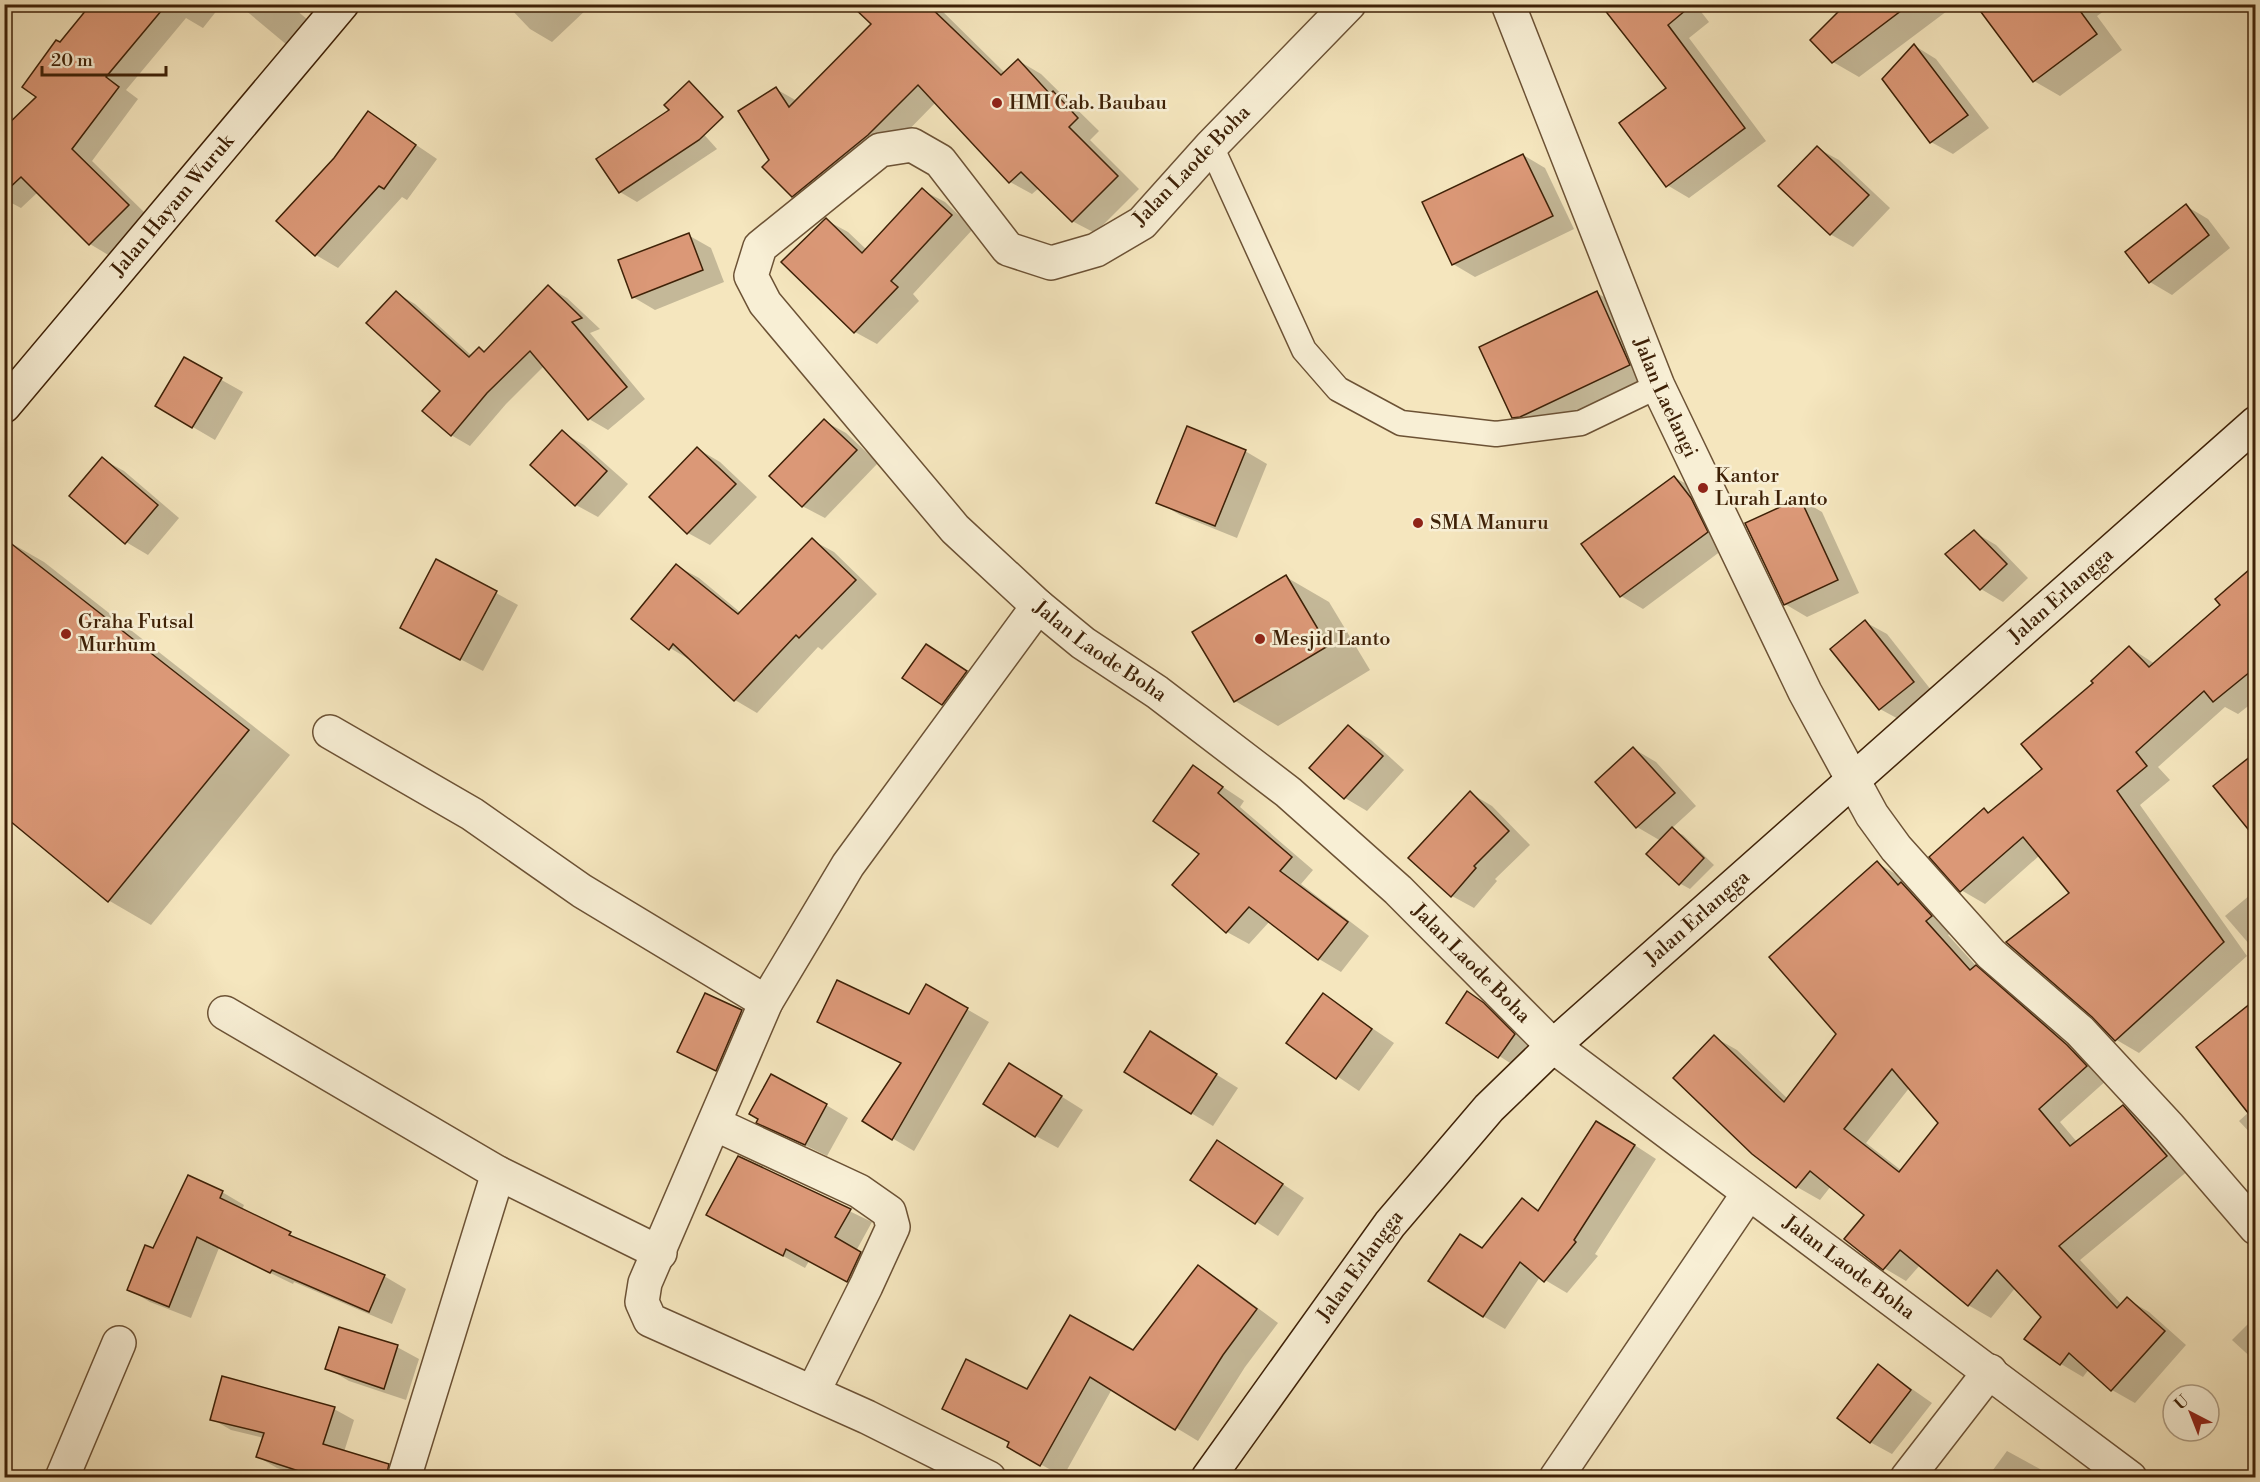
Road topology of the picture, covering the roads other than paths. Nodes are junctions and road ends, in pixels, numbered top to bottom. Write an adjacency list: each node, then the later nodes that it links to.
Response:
1 (342, 4): 6 (street, Jalan Hayam Wuruk)
2 (1348, 4): 4 (street, Jalan Laode Boha)
3 (1508, 4): 5 (street, Jalan Laelangi)
4 (1211, 146): 5 (lane); 8 (street, Jalan Laode Boha)
5 (1658, 386): 10 (street, Jalan Laelangi)
6 (4, 405)
7 (2256, 423): 10 (street, Jalan Erlangga)
8 (1038, 606): 11 (street); 13 (street, Jalan Laode Boha)
9 (330, 732): 11 (street)
10 (1851, 780): 13 (street, Jalan Erlangga); 17 (street, Jalan Laelangi)
11 (766, 1002): 14 (street)
12 (225, 1013): 15 (street)
13 (1553, 1046): 16 (street, Jalan Laode Boha); 25 (street, Jalan Erlangga)
14 (715, 1124): 18 (street); 21 (street)
15 (498, 1173): 18 (street); 23 (street)
16 (1748, 1194): 20 (street, Jalan Laode Boha); 26 (street)
17 (2256, 1228)
18 (660, 1253): 21 (street)
19 (119, 1343): 22 (street)
20 (1990, 1371): 27 (street); 28 (street, Jalan Laode Boha)
21 (813, 1392): 24 (street)
22 (62, 1478)
23 (404, 1478)
24 (989, 1478)
25 (1208, 1478)
26 (1556, 1478)
27 (1907, 1478)
28 (2130, 1478)

